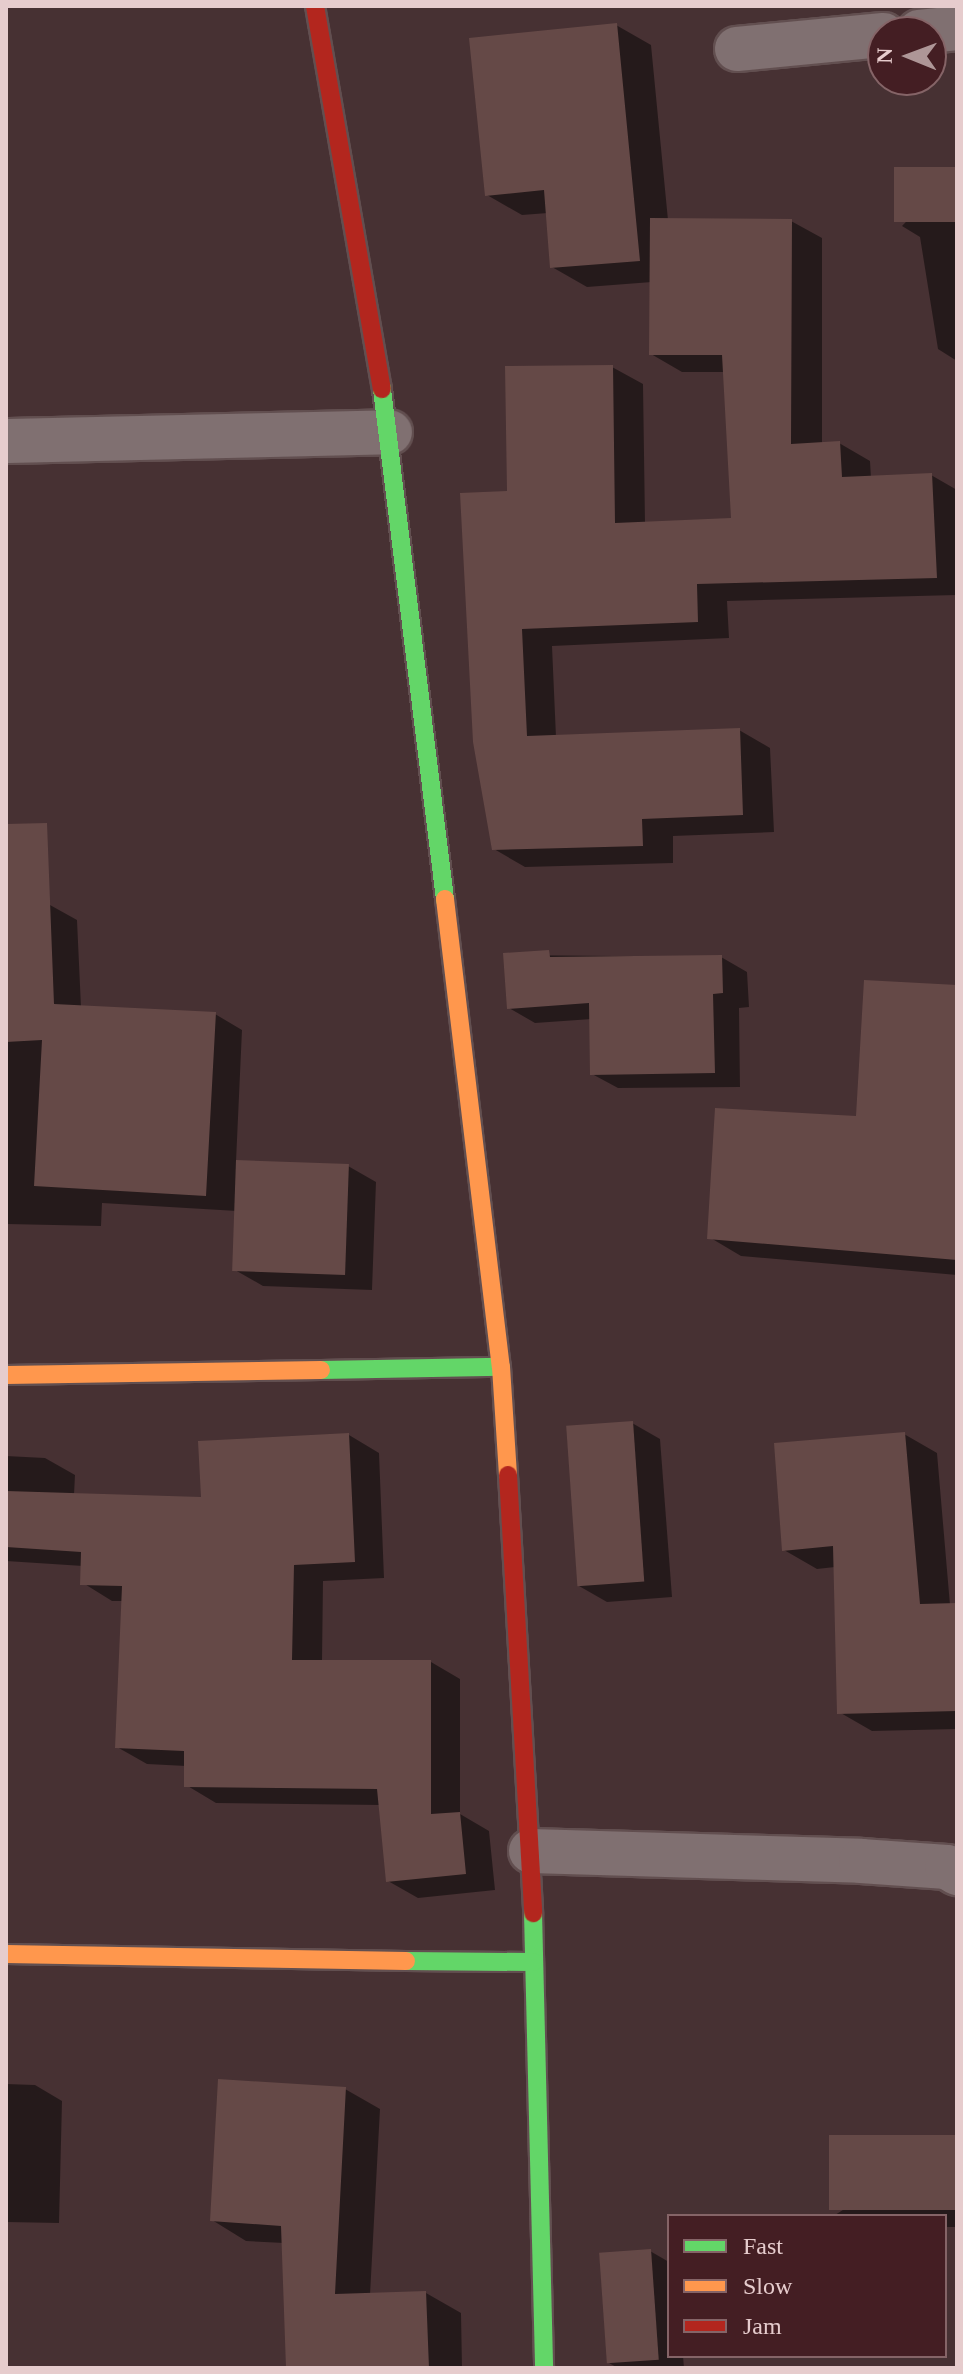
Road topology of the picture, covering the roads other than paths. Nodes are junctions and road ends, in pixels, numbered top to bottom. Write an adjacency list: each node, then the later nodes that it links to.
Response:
1 (315, 6): 4 (street)
2 (867, 37): 3 (street)
3 (737, 49)
4 (390, 432): 5 (street); 6 (street)
5 (6, 441)
6 (501, 1367): 7 (street); 8 (street)
7 (6, 1375)
8 (531, 1851): 9 (street); 11 (street)
9 (957, 1873)
10 (6, 1954): 11 (street)
11 (533, 1962): 12 (street)
12 (544, 2368)

